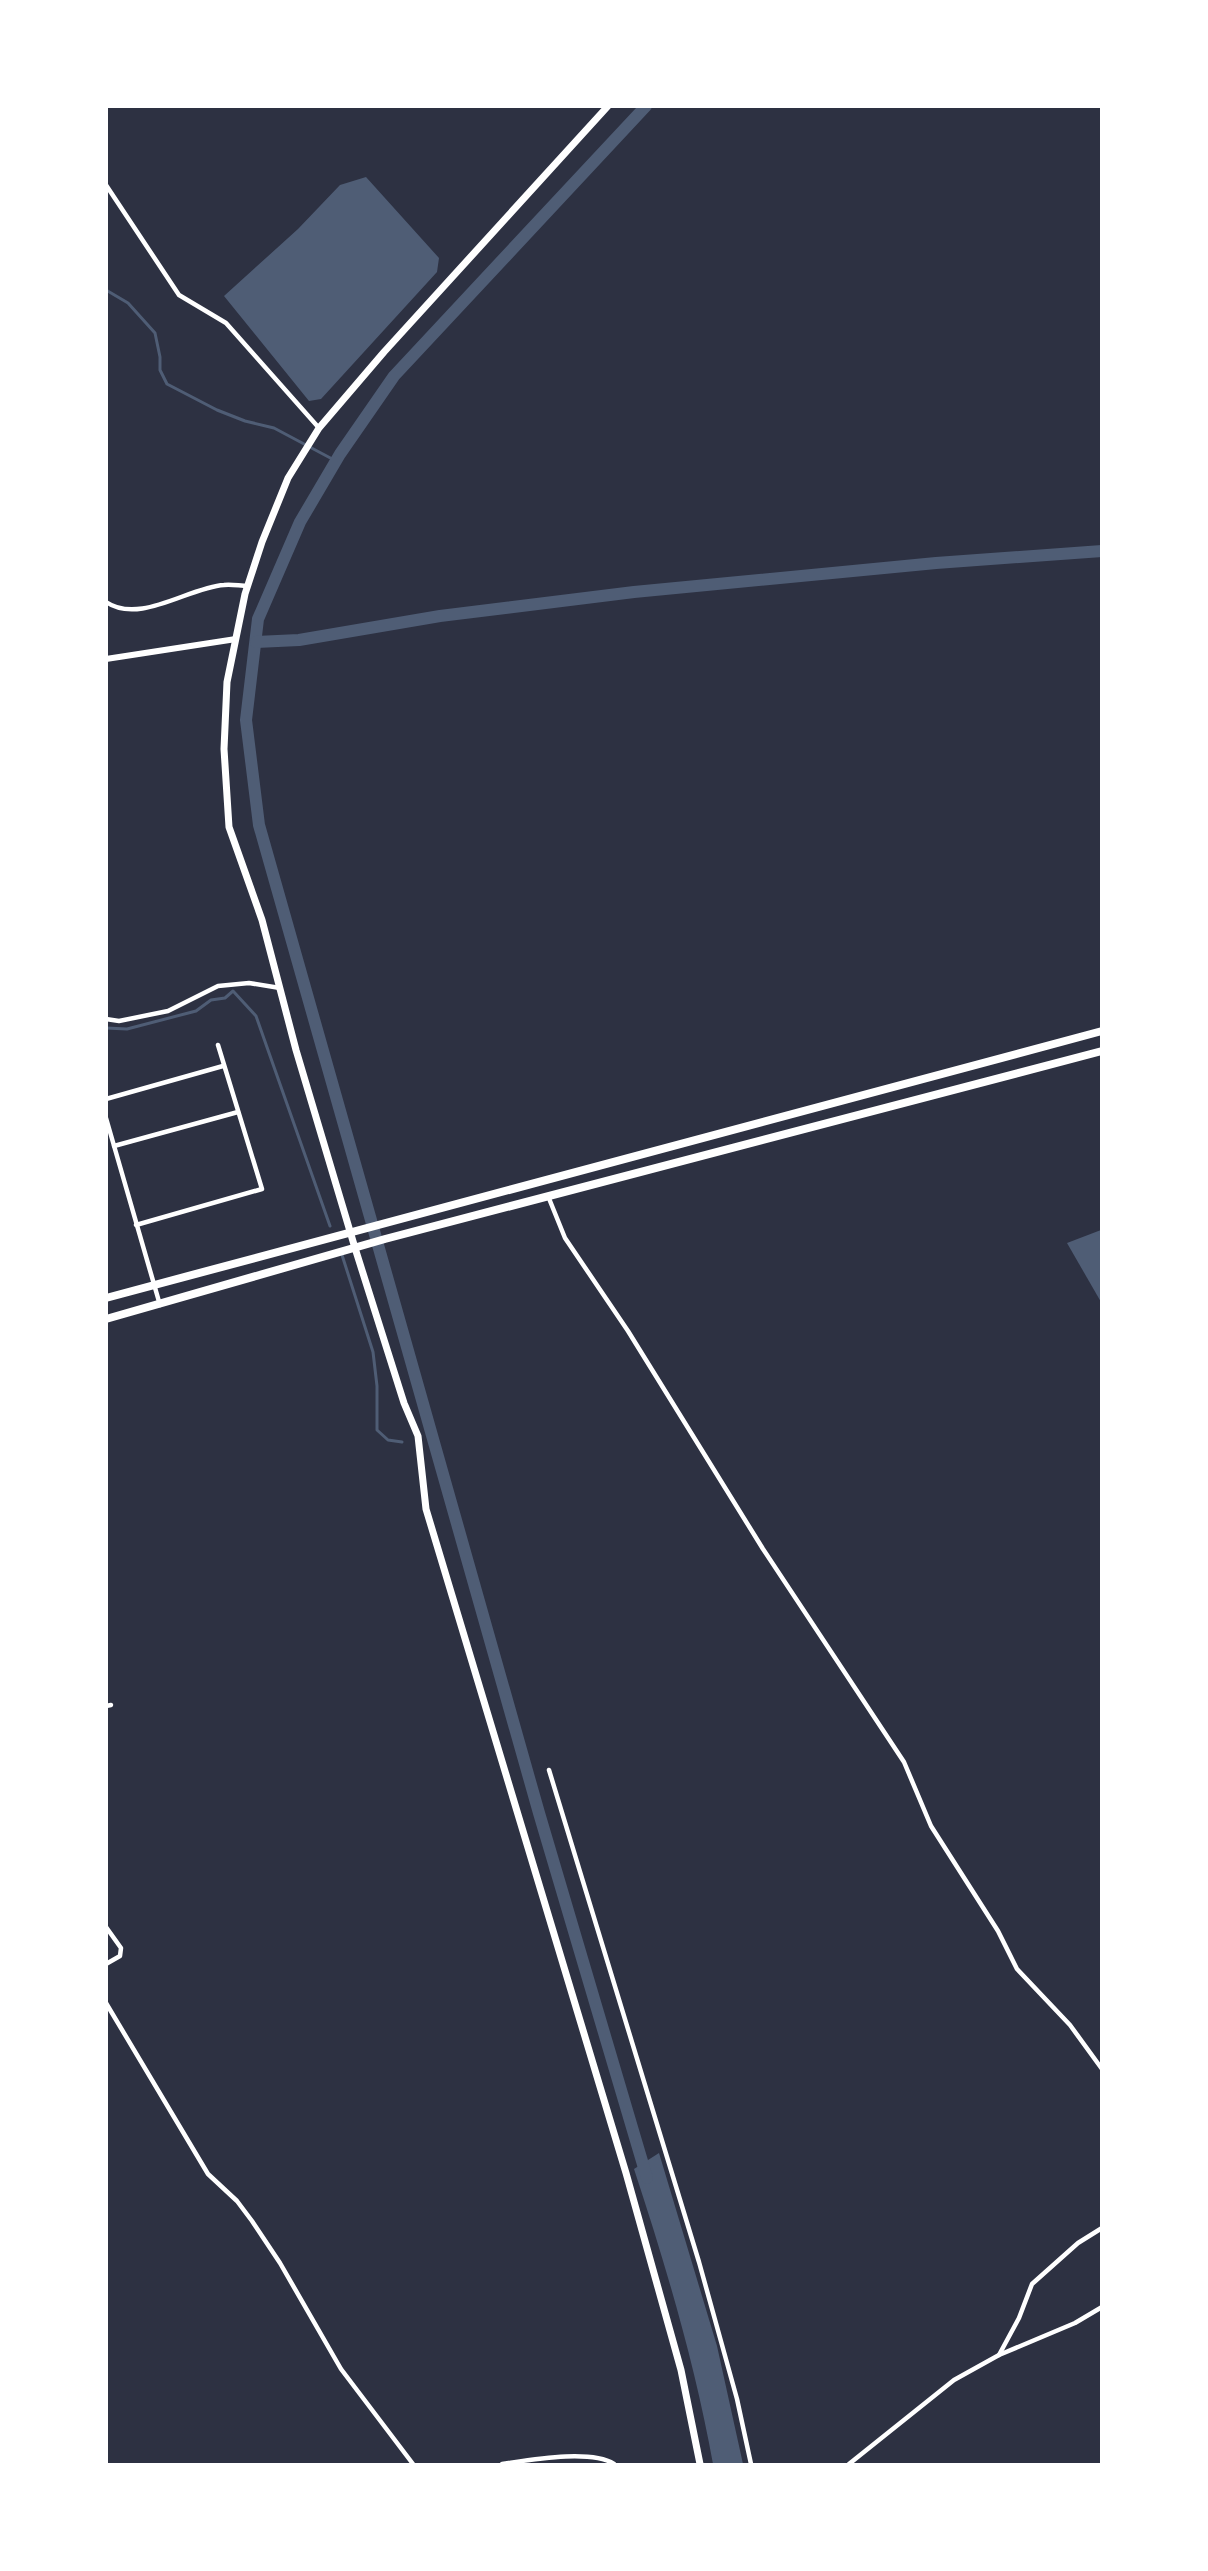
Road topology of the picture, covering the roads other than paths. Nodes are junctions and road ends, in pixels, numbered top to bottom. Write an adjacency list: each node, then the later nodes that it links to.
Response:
1 (608, 106): 3 (main road)
2 (106, 185): 3 (street)
3 (319, 428): 4 (main road)
4 (248, 586): 5 (street); 6 (main road)
5 (106, 602)
6 (236, 639): 7 (street); 8 (main road)
7 (106, 659)
8 (280, 988): 9 (street); 20 (main road)
9 (106, 1019)
10 (1101, 1031): 20 (main road)
11 (218, 1045): 13 (street)
12 (1101, 1051): 18 (main road)
13 (223, 1066): 14 (street); 15 (street)
14 (106, 1099)
15 (237, 1112): 17 (street); 19 (street)
16 (106, 1118): 17 (street)
17 (114, 1146): 19 (street)
18 (548, 1196): 21 (main road); 30 (street)
19 (136, 1225): 22 (street)
20 (353, 1232): 21 (main road); 22 (main road)
21 (358, 1247): 24 (main road); 37 (main road)
22 (153, 1285): 23 (main road); 24 (street)
23 (106, 1298)
24 (160, 1305): 25 (main road)
25 (106, 1319)
26 (549, 1770): 38 (street)
27 (106, 1927): 28 (street)
28 (106, 1964)
29 (106, 2003): 34 (street)
30 (1101, 2069)
31 (1101, 2228): 33 (street)
32 (1101, 2307): 33 (street)
33 (999, 2355): 39 (street)
34 (413, 2464)
35 (502, 2464): 36 (street)
36 (614, 2464)
37 (700, 2464)
38 (751, 2464)
39 (849, 2464)

